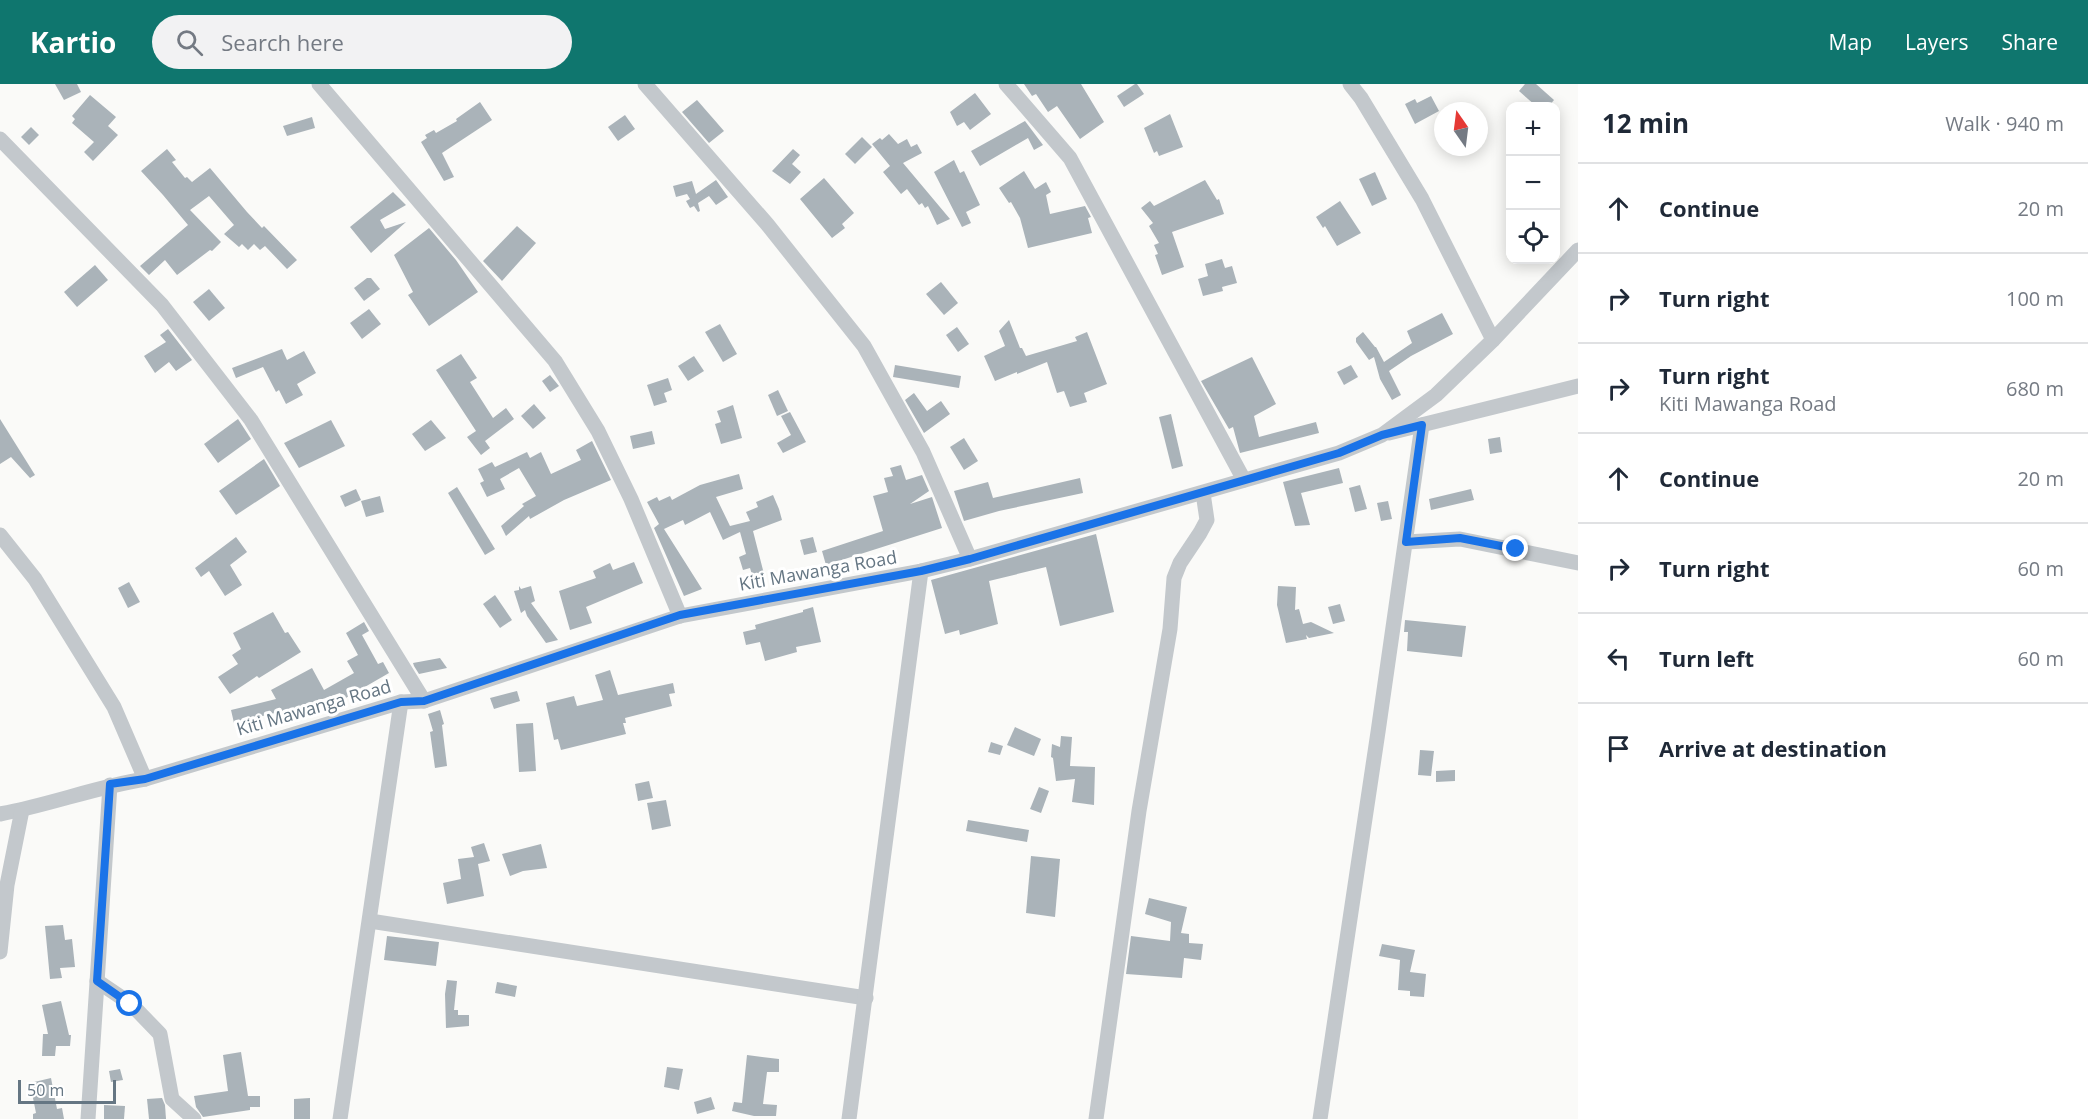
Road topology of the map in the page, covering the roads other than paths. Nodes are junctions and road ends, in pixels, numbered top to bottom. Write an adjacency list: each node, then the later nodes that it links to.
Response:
1 (319, 84): 18 (street)
2 (645, 84): 15 (street)
3 (1006, 84): 11 (street)
4 (1350, 84): 7 (street)
5 (0, 139): 19 (street)
6 (1578, 250): 7 (street, Kiti Mawanga Road)
7 (1493, 340): 10 (street, Kiti Mawanga Road)
8 (1578, 386): 9 (street)
9 (1422, 425): 10 (street); 14 (street)
10 (1382, 435): 11 (street, Kiti Mawanga Road)
11 (1244, 480): 12 (street, Kiti Mawanga Road)
12 (1203, 492): 15 (street, Kiti Mawanga Road); 33 (street)
13 (0, 536): 21 (street)
14 (1406, 542): 16 (street); 34 (street)
15 (970, 559): 17 (street, Kiti Mawanga Road)
16 (1578, 562)
17 (921, 571): 18 (street, Kiti Mawanga Road); 28 (street)
18 (680, 615): 19 (street, Kiti Mawanga Road)
19 (424, 701): 20 (street, Kiti Mawanga Road)
20 (401, 702): 21 (street, Kiti Mawanga Road); 25 (street)
21 (145, 779): 22 (street, Kiti Mawanga Road)
22 (110, 784): 23 (street, Kiti Mawanga Road); 27 (street)
23 (22, 810): 24 (street, Kiti Mawanga Road); 26 (street)
24 (0, 814)
25 (370, 921): 28 (street); 31 (street)
26 (0, 952)
27 (97, 981): 29 (street); 30 (street)
28 (866, 998): 32 (street)
29 (88, 1119)
30 (194, 1119)
31 (340, 1119)
32 (849, 1119)
33 (1096, 1119)
34 (1320, 1119)

